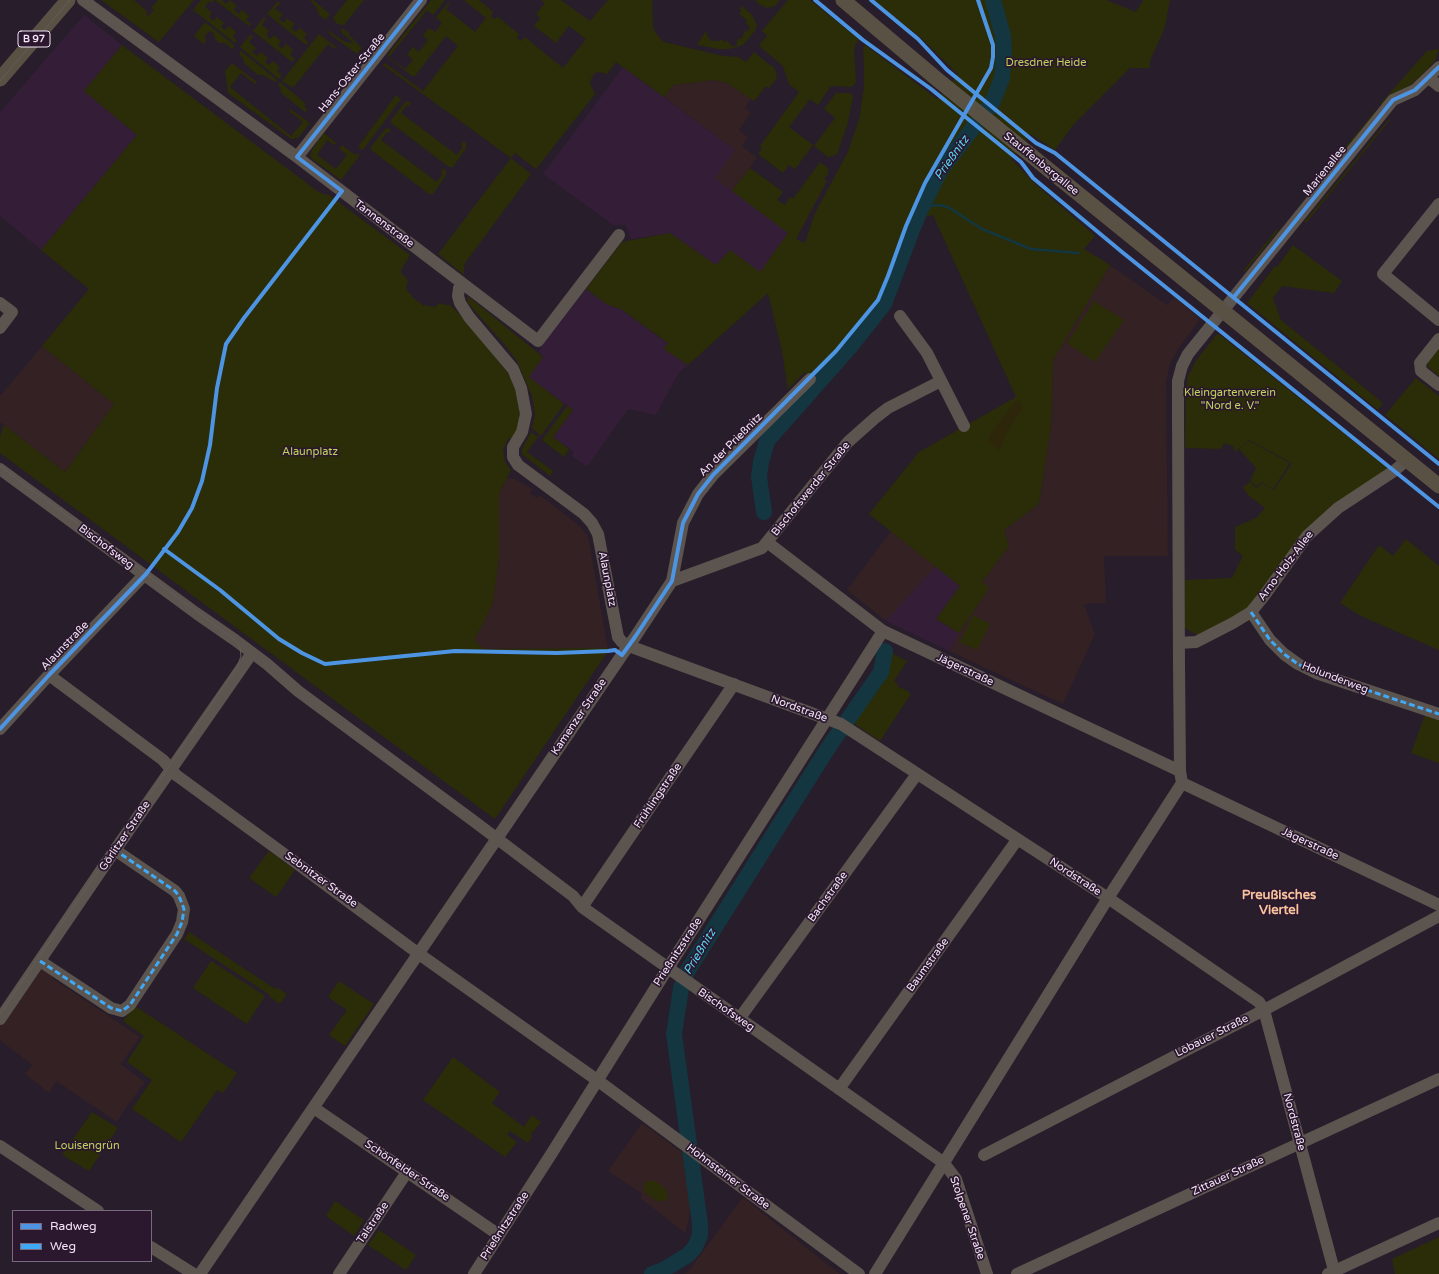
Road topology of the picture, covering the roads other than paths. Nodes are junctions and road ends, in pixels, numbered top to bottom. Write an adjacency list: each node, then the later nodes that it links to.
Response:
1 (68, 0): 7 (main road, B 97)
2 (83, 0): 9 (street, Tannenstraße)
3 (421, 0): 9 (street, Hans-Oster-Straße)
4 (843, 0): 14 (main road, Stauffenbergallee)
5 (1439, 67): 6 (street, Marienallee)
6 (1429, 78): 8 (street); 14 (street, Marienallee)
7 (0, 79)
8 (1439, 86)
9 (296, 157): 12 (street, Tannenstraße)
10 (1439, 204): 16 (street)
11 (619, 235): 12 (street, Tannenstraße)
12 (462, 284): 32 (street, Alaunplatz)
13 (0, 303): 17 (street)
14 (1223, 311): 23 (main road, Stauffenbergallee); 31 (street, Marienallee)
15 (900, 316): 20 (street)
16 (1439, 320)
17 (0, 328)
18 (1439, 340): 21 (street)
19 (810, 379): 28 (street, An der Prießnitz)
20 (941, 381): 22 (street); 26 (street, Bischofswerder Straße)
21 (1439, 385)
22 (964, 426)
23 (1406, 460): 25 (main road, Stauffenbergallee); 29 (street, Arno-Holz-Allee)
24 (0, 469): 27 (street, Bischofsweg)
25 (1439, 486)
26 (767, 542): 28 (street, Bischofswerder Straße); 30 (street, Jägerstraße)
27 (144, 575): 33 (street, Bischofsweg); 34 (street, Alaunstraße)
28 (672, 581): 32 (street, Kamenzer Straße)
29 (1251, 612): 31 (street, Arno-Holz-Allee); 36 (street, Holunderweg)
30 (883, 631): 37 (street, Prießnitzstraße); 40 (street, Jägerstraße)
31 (1179, 643): 40 (street, Marienallee)
32 (629, 646): 35 (street, Nordstraße); 43 (street, Kamenzer Straße)
33 (252, 653): 39 (street, Görlitzer Straße); 43 (street, Bischofsweg)
34 (49, 675): 38 (street, Alaunstraße); 39 (street, Sebnitzer Straße)
35 (734, 684): 37 (street, Nordstraße); 48 (street, Frühlingstraße)
36 (1439, 714)
37 (828, 719): 41 (street, Nordstraße); 52 (street, Prießnitzstraße)
38 (2, 724)
39 (170, 769): 45 (street, Görlitzer Straße); 50 (street, Sebnitzer Straße)
40 (1180, 771): 42 (street, Marienallee)
41 (917, 774): 44 (street, Nordstraße); 55 (street, Bachstraße)
42 (1182, 783): 46 (street); 47 (street, Jägerstraße)
43 (497, 838): 48 (street, Bischofsweg); 50 (street, Kamenzer Straße)
44 (1017, 840): 46 (street, Nordstraße); 58 (street, Baumstraße)
45 (114, 850): 51 (street, Görlitzer Straße); 51 (street)
46 (1108, 898): 53 (street, Nordstraße); 63 (street)
47 (1439, 905)
48 (582, 907): 52 (street, Bischofsweg)
49 (1439, 916): 53 (street, Löbauer Straße)
50 (419, 954): 57 (street, Sebnitzer Straße); 59 (street, Kamenzer Straße)
51 (40, 961): 54 (street, Görlitzer Straße)
52 (668, 968): 55 (street, Bischofsweg); 57 (street, Prießnitzstraße)
53 (1264, 1010): 60 (street, Nordstraße); 62 (street, Löbauer Straße)
54 (0, 1019)
55 (739, 1019): 58 (street, Bischofsweg)
56 (1439, 1079): 60 (street, Zittauer Straße)
57 (597, 1080): 67 (street, Prießnitzstraße); 75 (street, Hohnsteiner Straße)
58 (839, 1089): 63 (street, Bischofsweg)
59 (314, 1108): 64 (street, Schönfelder Straße); 69 (street, Kamenzer Straße)
60 (1300, 1143): 71 (street, Nordstraße); 78 (street, Zittauer Straße)
61 (0, 1146): 65 (street)
62 (984, 1155)
63 (944, 1163): 76 (street); 77 (street, Stolpener Straße)
64 (407, 1172): 67 (street, Schönfelder Straße); 73 (street, Talstraße)
65 (96, 1210)
66 (1439, 1223): 71 (street)
67 (500, 1234): 74 (street, Prießnitzstraße)
68 (152, 1247): 70 (street)
69 (204, 1269)
70 (181, 1271): 72 (street)
71 (1332, 1273)
72 (194, 1274)
73 (339, 1274)
74 (474, 1274)
75 (859, 1274)
76 (875, 1274)
77 (987, 1274)
78 (1016, 1274)

